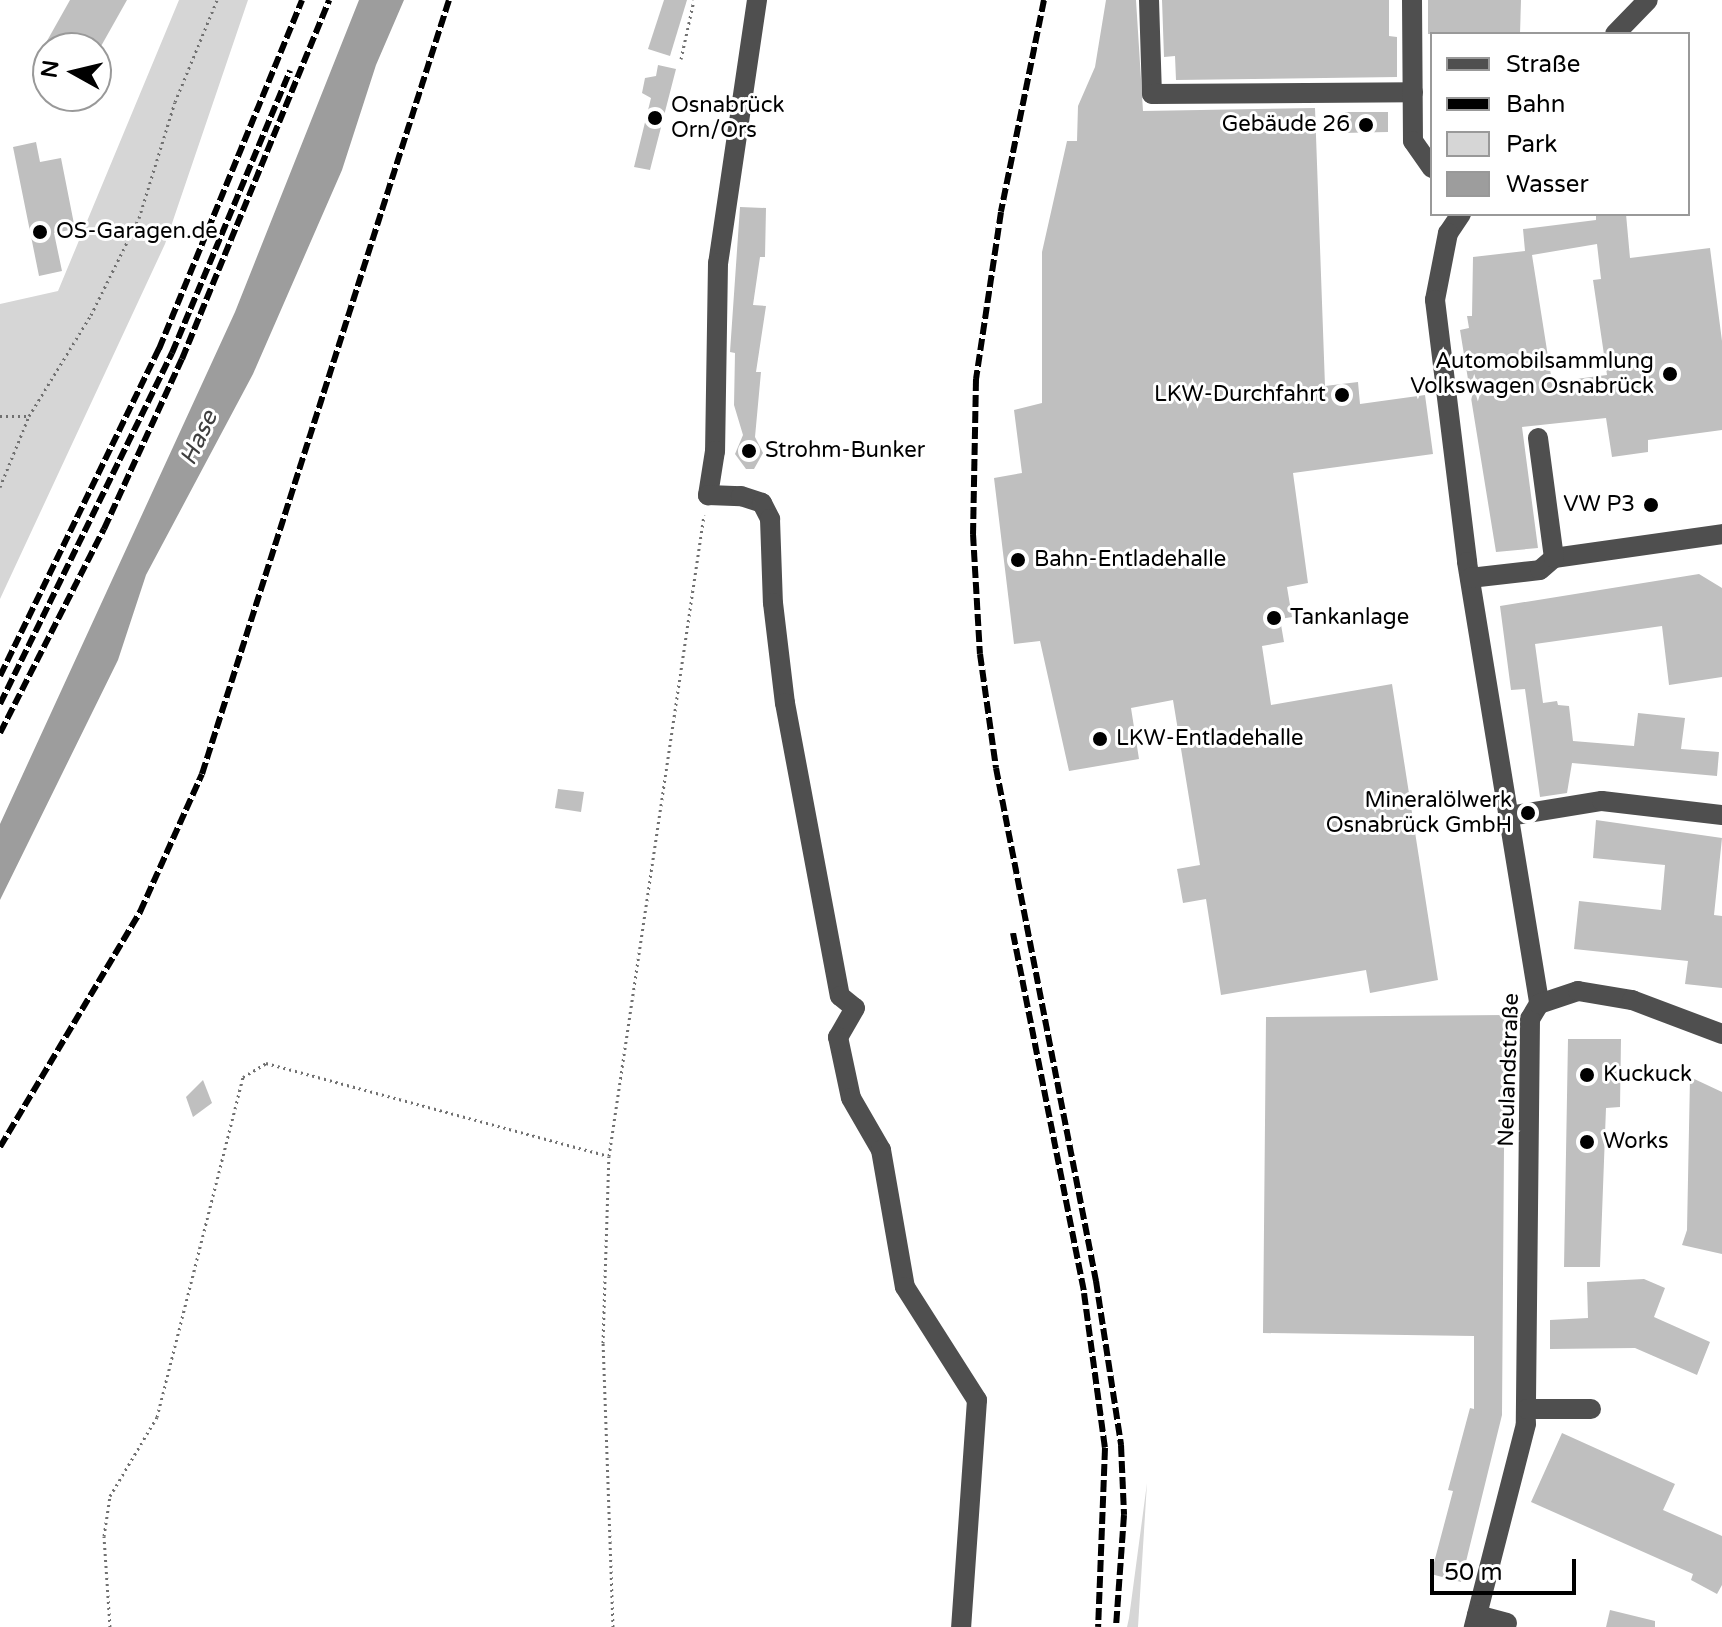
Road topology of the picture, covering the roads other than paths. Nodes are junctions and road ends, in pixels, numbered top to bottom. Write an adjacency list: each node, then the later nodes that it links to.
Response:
1 (757, 0): 21 (street)
2 (1149, 0): 6 (street)
3 (1412, 0): 6 (street)
4 (1648, 0): 5 (street)
5 (1617, 32)
6 (1413, 92): 7 (street)
7 (1430, 165)
8 (1460, 216): 12 (street, Neulandstraße)
9 (1538, 438): 11 (street)
10 (1722, 534): 11 (street)
11 (1554, 558): 12 (street)
12 (1468, 570): 14 (street, Neulandstraße)
13 (1722, 815): 14 (street)
14 (1509, 816): 15 (street, Neulandstraße)
15 (1539, 1004): 16 (street); 17 (street, Neulandstraße)
16 (1722, 1034)
17 (1527, 1409): 18 (street); 19 (street, Neulandstraße)
18 (1591, 1409)
19 (1476, 1621): 20 (street)
20 (1507, 1623)
21 (961, 1627)

